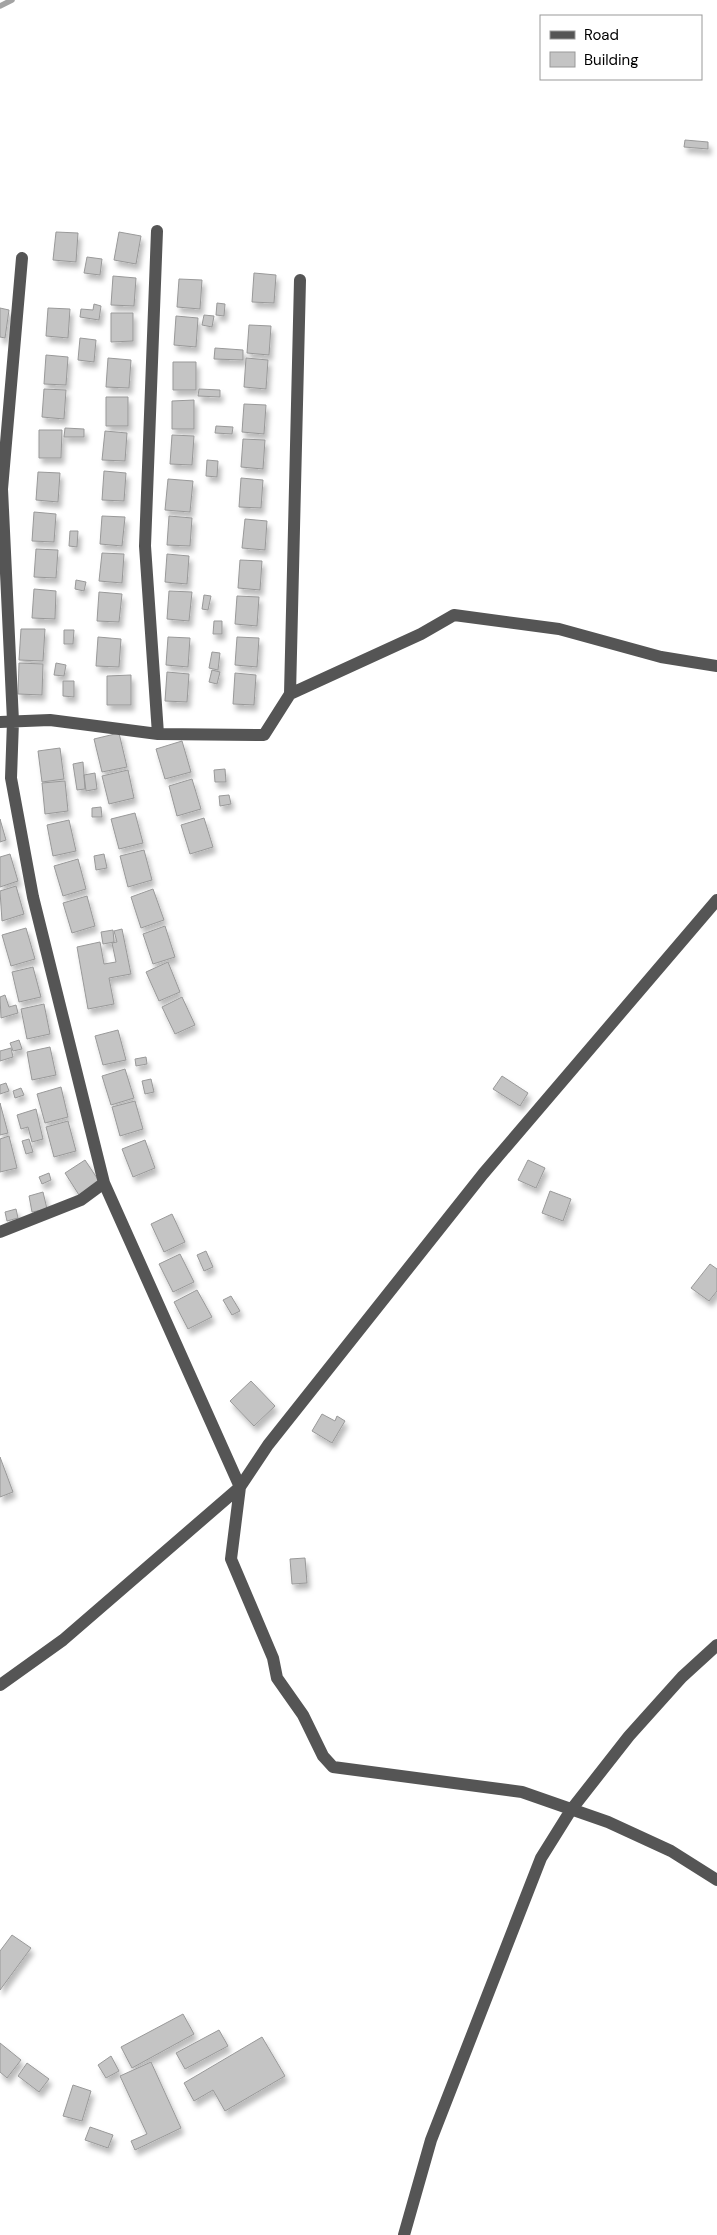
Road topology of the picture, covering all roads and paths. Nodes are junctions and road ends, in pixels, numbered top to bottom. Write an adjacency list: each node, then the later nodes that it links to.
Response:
1 (157, 231): 7 (street)
2 (22, 258): 6 (street)
3 (300, 280): 5 (street)
4 (717, 666): 5 (street)
5 (290, 694): 7 (street)
6 (6, 721): 7 (street); 9 (street)
7 (158, 734)
8 (717, 900): 11 (street)
9 (104, 1183): 10 (street); 11 (street)
10 (0, 1232)
11 (240, 1488): 13 (street); 14 (street)
12 (717, 1645): 14 (street)
13 (0, 1685)
14 (571, 1810): 15 (street); 16 (street)
15 (717, 1880)
16 (404, 2235)

